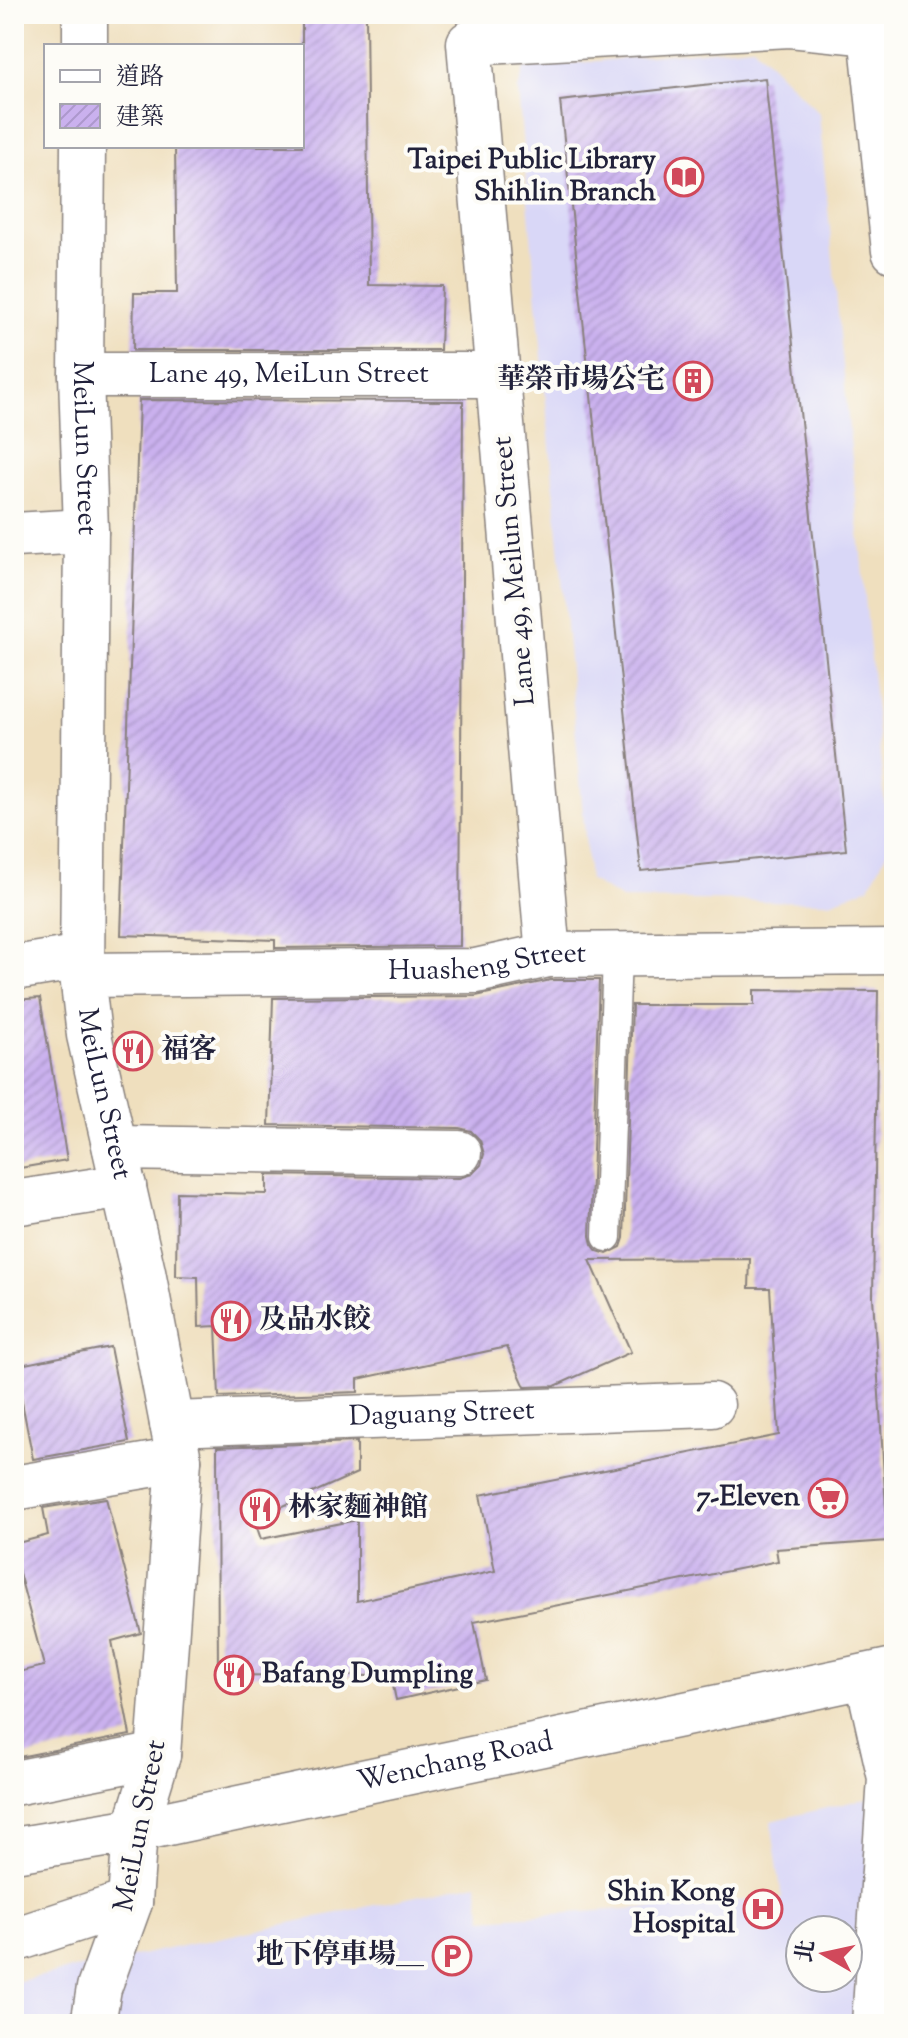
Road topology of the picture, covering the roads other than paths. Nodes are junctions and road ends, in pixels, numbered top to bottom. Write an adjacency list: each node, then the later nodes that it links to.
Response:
1 (85, 14): 3 (street)
2 (882, 33): 5 (street); 7 (street, Lane 49, Meilun Street)
3 (85, 44)
4 (83, 148): 6 (street, MeiLun Street)
5 (894, 251)
6 (81, 375): 7 (street, Lane 49, MeiLun Street); 8 (street, MeiLun Street)
7 (498, 375): 11 (street, Lane 49, Meilun Street)
8 (86, 531): 9 (street); 13 (street, MeiLun Street)
9 (14, 535)
10 (894, 952): 12 (street, Huasheng Street)
11 (548, 955): 12 (street, Huasheng Street); 13 (street, Huasheng Street)
12 (617, 955): 18 (lane)
13 (82, 966): 14 (street, Huasheng Street); 16 (street, MeiLun Street)
14 (14, 968)
15 (459, 1153): 16 (street)
16 (119, 1167): 17 (street); 20 (street, MeiLun Street)
17 (14, 1203)
18 (607, 1237)
19 (712, 1405): 20 (street, Daguang Street)
20 (176, 1442): 21 (street, Daguang Street); 23 (street, MeiLun Street)
21 (14, 1488)
22 (881, 1673): 25 (street, Wenchang Road); 30 (street)
23 (158, 1755): 24 (street); 25 (street, MeiLun Street)
24 (14, 1783)
25 (135, 1830): 26 (street, Wenchang Road); 27 (street, MeiLun Street)
26 (14, 1850)
27 (130, 1902): 28 (street); 29 (street, MeiLun Street)
28 (14, 1940)
29 (93, 2024)
30 (874, 2024)

